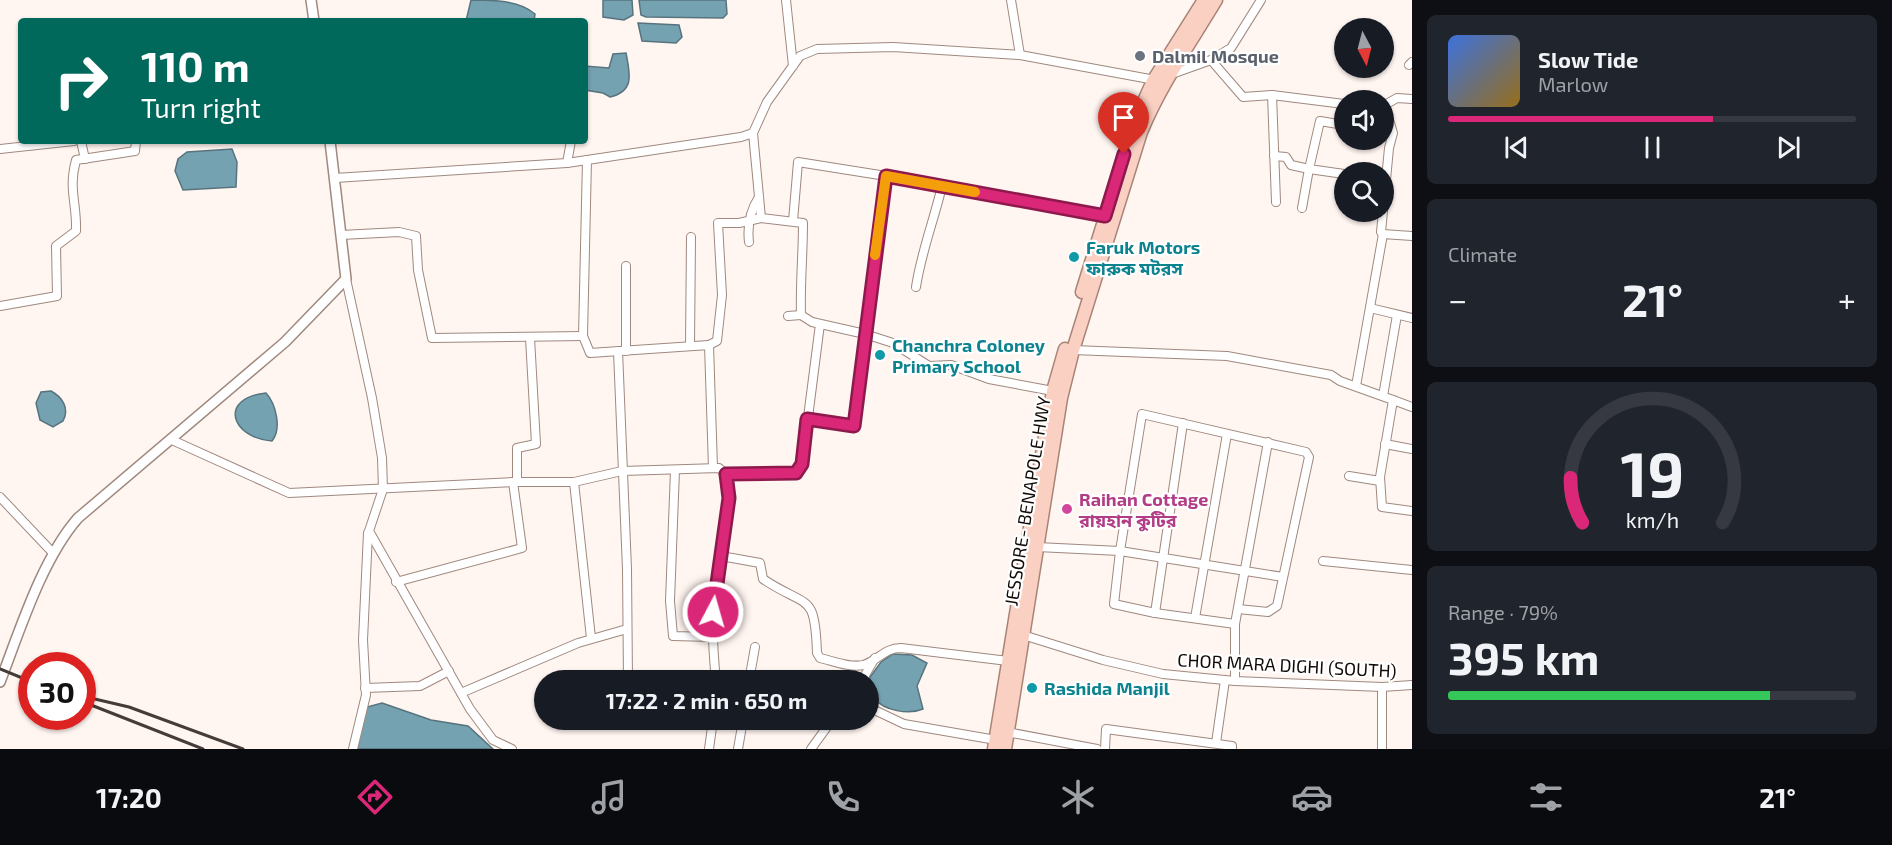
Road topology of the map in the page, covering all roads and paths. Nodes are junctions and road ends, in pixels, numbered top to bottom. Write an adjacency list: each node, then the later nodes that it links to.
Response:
1 (311, 0): 7 (street)
2 (786, 0): 10 (street)
3 (1011, 0): 8 (street)
4 (1204, 0): 12 (highway, JESSORE- BENAPOLE HWY)
5 (1216, 0): 11 (highway, JESSORE- BENAPOLE HWY)
6 (1261, 0): 9 (street)
7 (314, 18)
8 (1020, 56): 10 (street); 12 (street)
9 (1211, 60): 11 (street); 13 (street)
10 (793, 66): 18 (street)
11 (1167, 76): 12 (street); 61 (highway, JESSORE- BENAPOLE HWY)
12 (1153, 81): 37 (highway, JESSORE- BENAPOLE HWY)
13 (1272, 95): 16 (street); 25 (street)
14 (1412, 99): 15 (street)
15 (1394, 100)
16 (1334, 103)
17 (1334, 123): 29 (street)
18 (753, 133): 27 (street); 34 (street)
19 (46, 144): 24 (street)
20 (82, 144): 26 (street)
21 (136, 144): 26 (street)
22 (330, 144): 32 (street)
23 (570, 144): 28 (street)
24 (0, 149)
25 (1274, 156): 29 (street); 35 (street)
26 (85, 159): 49 (street)
27 (587, 160): 28 (street); 57 (street)
28 (567, 163): 32 (street)
29 (1309, 169): 30 (street); 36 (street)
30 (1334, 173)
31 (886, 176): 33 (street); 39 (street); 56 (street)
32 (335, 178): 42 (street)
33 (942, 186): 37 (street); 48 (street)
34 (759, 197): 38 (street); 45 (street)
35 (1276, 202)
36 (1302, 208)
37 (1105, 216): 64 (highway, JESSORE- BENAPOLE HWY)
38 (761, 218): 39 (street); 59 (street)
39 (793, 220): 52 (street)
40 (1382, 222): 41 (street)
41 (1381, 232)
42 (341, 235): 47 (street); 58 (street)
43 (1412, 236): 50 (street)
44 (690, 237): 60 (street)
45 (749, 242)
46 (626, 266): 62 (street)
47 (346, 279): 71 (street); 83 (street)
48 (916, 287)
49 (0, 306)
50 (1370, 308): 53 (street); 63 (street)
51 (788, 315): 52 (street)
52 (801, 315): 55 (street)
53 (1397, 315): 54 (street); 65 (street)
54 (1412, 318)
55 (820, 324): 56 (street); 68 (street)
56 (865, 334): 64 (street); 68 (street)
57 (583, 336): 58 (street); 62 (street)
58 (530, 338): 80 (street)
59 (709, 345): 60 (street); 75 (street)
60 (690, 346): 62 (street)
61 (1073, 350): 63 (street); 87 (highway, JESSORE- BENAPOLE HWY)
62 (622, 351): 77 (street)
63 (1356, 386): 65 (street)
64 (1053, 391): 108 (highway, JESSORE- BENAPOLE HWY)
65 (1383, 396): 66 (street)
66 (1393, 400): 67 (street); 73 (street)
67 (1412, 407)
68 (807, 419): 78 (street)
69 (1183, 423): 70 (street); 88 (street); 91 (street)
70 (1227, 434): 72 (street); 93 (street)
71 (172, 440): 83 (street); 89 (street)
72 (1268, 442): 95 (street); 96 (street)
73 (1385, 444): 74 (street); 82 (street)
74 (1412, 449)
75 (713, 468): 76 (street); 78 (street)
76 (675, 470): 77 (street); 104 (street)
77 (622, 471): 81 (street); 102 (street)
78 (726, 474): 90 (street)
79 (1349, 476): 82 (street)
80 (515, 482): 81 (street); 83 (street); 97 (street)
81 (574, 482): 105 (street)
82 (1380, 482): 85 (street)
83 (383, 489): 86 (street)
84 (0, 497): 89 (street)
85 (1412, 511)
86 (369, 531): 97 (street); 119 (street)
87 (1037, 547): 88 (street); 103 (highway, JESSORE- BENAPOLE HWY)
88 (1120, 551): 91 (street); 99 (street)
89 (52, 553): 114 (street)
90 (722, 556): 104 (street); 107 (street)
91 (1163, 558): 93 (street); 99 (street)
92 (1323, 561): 94 (street)
93 (1203, 565): 95 (street); 100 (street)
94 (1412, 570)
95 (1245, 571): 96 (street); 98 (street)
96 (1283, 577): 98 (street)
97 (396, 582): 113 (street)
98 (1238, 609): 101 (street)
99 (1155, 613): 100 (street)
100 (1195, 618): 101 (street)
101 (1235, 624): 116 (street)
102 (627, 629): 105 (street); 109 (street)
103 (1023, 635): 115 (street, CHOR MARA DIGHI (SOUTH)); 125 (highway, JESSORE- BENAPOLE HWY)
104 (712, 637): 110 (street)
105 (591, 638): 120 (street)
106 (755, 647): 111 (street)
107 (876, 658): 108 (street); 112 (street)
108 (1008, 661): 127 (highway, JESSORE- BENAPOLE HWY)
109 (628, 670)
110 (715, 670)
111 (751, 670)
112 (868, 670)
113 (449, 671): 119 (street); 120 (street)
114 (1, 680)
115 (1225, 680): 116 (street, CHOR MARA DIGHI (SOUTH)); 126 (street)
116 (1235, 681): 118 (street, CHOR MARA DIGHI (SOUTH))
117 (1412, 685): 118 (street, CHOR MARA DIGHI (SOUTH))
118 (1382, 687): 136 (street)
119 (365, 688): 128 (street)
120 (461, 693): 129 (street)
121 (879, 712): 127 (street)
122 (712, 730): 130 (street)
123 (741, 730): 131 (street)
124 (825, 730): 132 (street)
125 (1007, 732): 127 (highway, JESSORE- BENAPOLE HWY); 133 (street)
126 (1216, 743): 134 (street); 135 (street)
127 (998, 746)
128 (353, 749)
129 (512, 749)
130 (709, 749)
131 (738, 749)
132 (811, 749)
133 (1097, 749)
134 (1105, 749)
135 (1232, 749)
136 (1382, 749)

